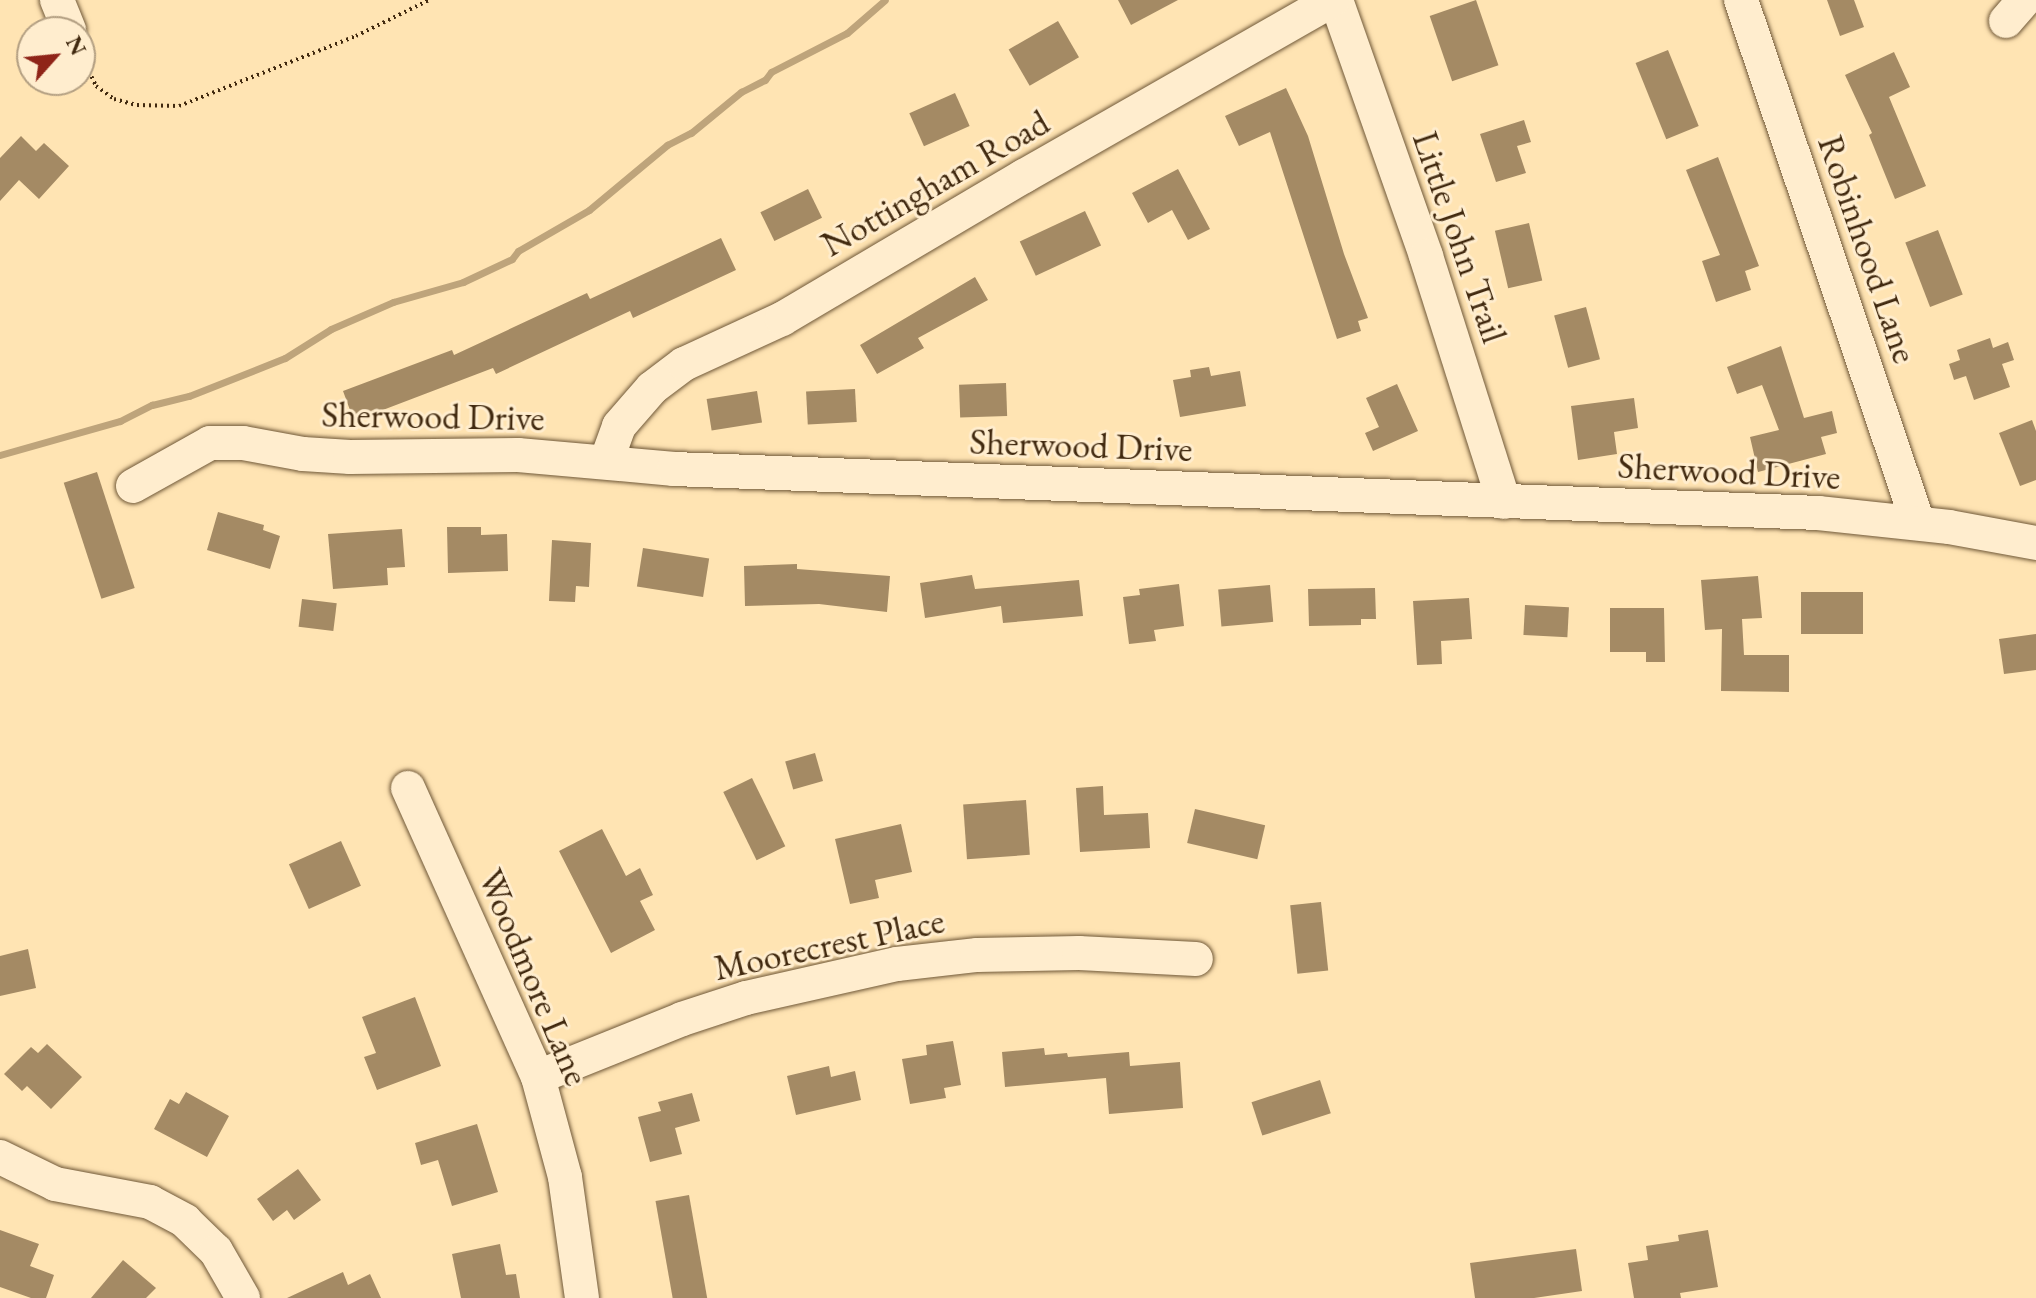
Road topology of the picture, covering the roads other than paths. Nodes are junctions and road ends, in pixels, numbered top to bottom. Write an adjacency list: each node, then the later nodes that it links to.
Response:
1 (1335, 0): 5 (street, Nottingham Road); 7 (street, Little John Trail)
2 (1741, 0): 8 (street, Robinhood Lane)
3 (2009, 0): 4 (street)
4 (2024, 0)
5 (606, 462): 6 (street, Sherwood Drive); 7 (street, Sherwood Drive)
6 (133, 486)
7 (1504, 502): 8 (street, Sherwood Drive)
8 (1918, 523): 9 (street, Sherwood Drive)
9 (2036, 543)
10 (408, 788): 12 (street, Woodmore Lane)
11 (1196, 959): 12 (street, Moorecrest Place)
12 (538, 1077): 15 (street, Woodmore Lane)
13 (0, 1157): 14 (street)
14 (243, 1298)
15 (582, 1298)

